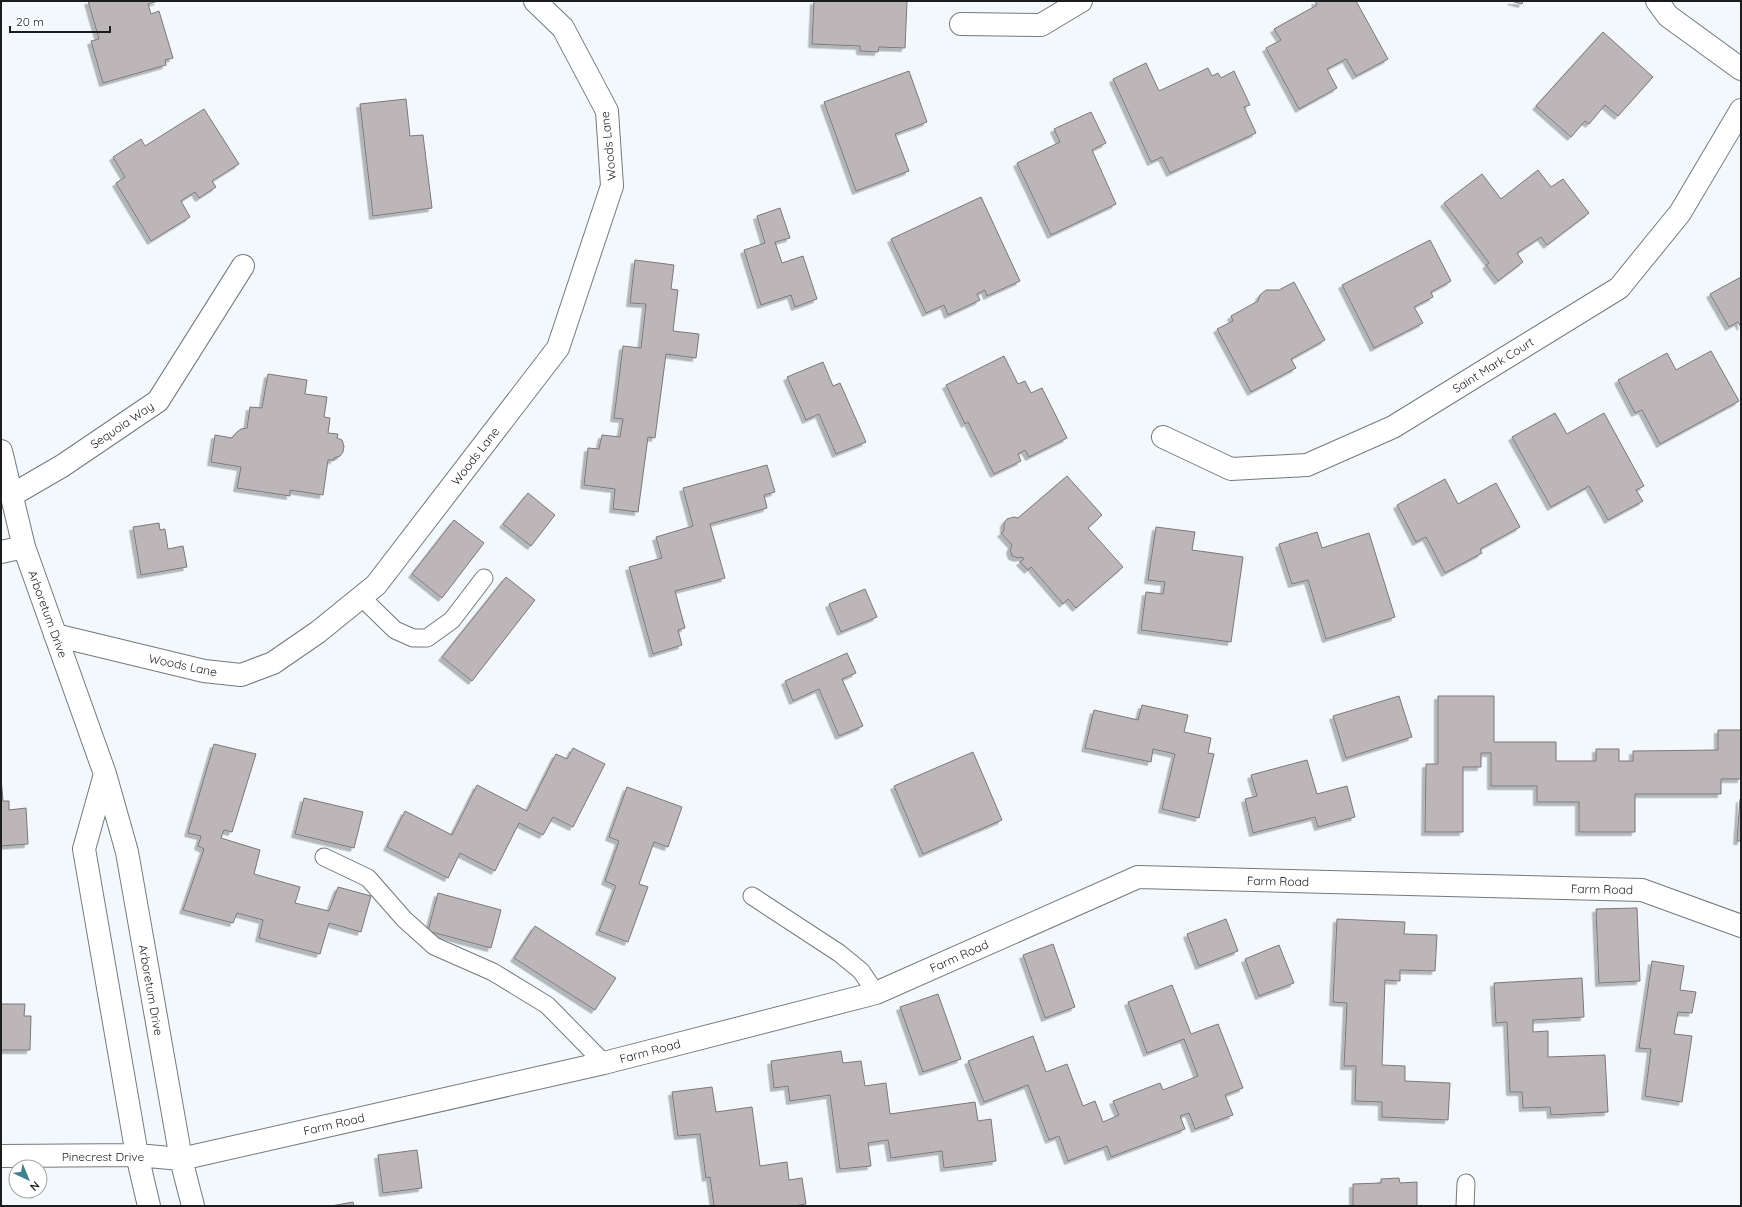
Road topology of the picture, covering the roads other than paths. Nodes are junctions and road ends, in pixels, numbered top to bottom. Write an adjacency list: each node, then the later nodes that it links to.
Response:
1 (535, 1): 14 (street, Woods Lane)
2 (1081, 1): 4 (street)
3 (1657, 1): 5 (street)
4 (961, 24)
5 (1741, 69)
6 (1741, 110): 8 (street, Saint Mark Court)
7 (243, 266): 10 (street, Sequoia Way)
8 (1163, 437)
9 (1, 451): 10 (street, Arboretum Drive)
10 (12, 495): 11 (street, Arboretum Drive)
11 (24, 546): 12 (street); 15 (street, Arboretum Drive)
12 (1, 552)
13 (484, 578): 14 (lane)
14 (361, 597): 15 (street, Woods Lane)
15 (55, 635): 16 (street, Arboretum Drive)
16 (105, 774): 22 (street); 24 (street, Arboretum Drive)
17 (324, 857): 21 (lane)
18 (752, 896): 20 (lane)
19 (1741, 926): 20 (street, Farm Road)
20 (876, 993): 21 (street, Farm Road)
21 (604, 1063): 24 (street, Farm Road)
22 (137, 1155): 23 (street, Pinecrest Drive); 24 (street, Pinecrest Drive); 26 (street)
23 (1, 1156)
24 (181, 1159): 27 (street, Arboretum Drive)
25 (1466, 1183): 28 (lane)
26 (148, 1206)
27 (193, 1206)
28 (1465, 1206)

